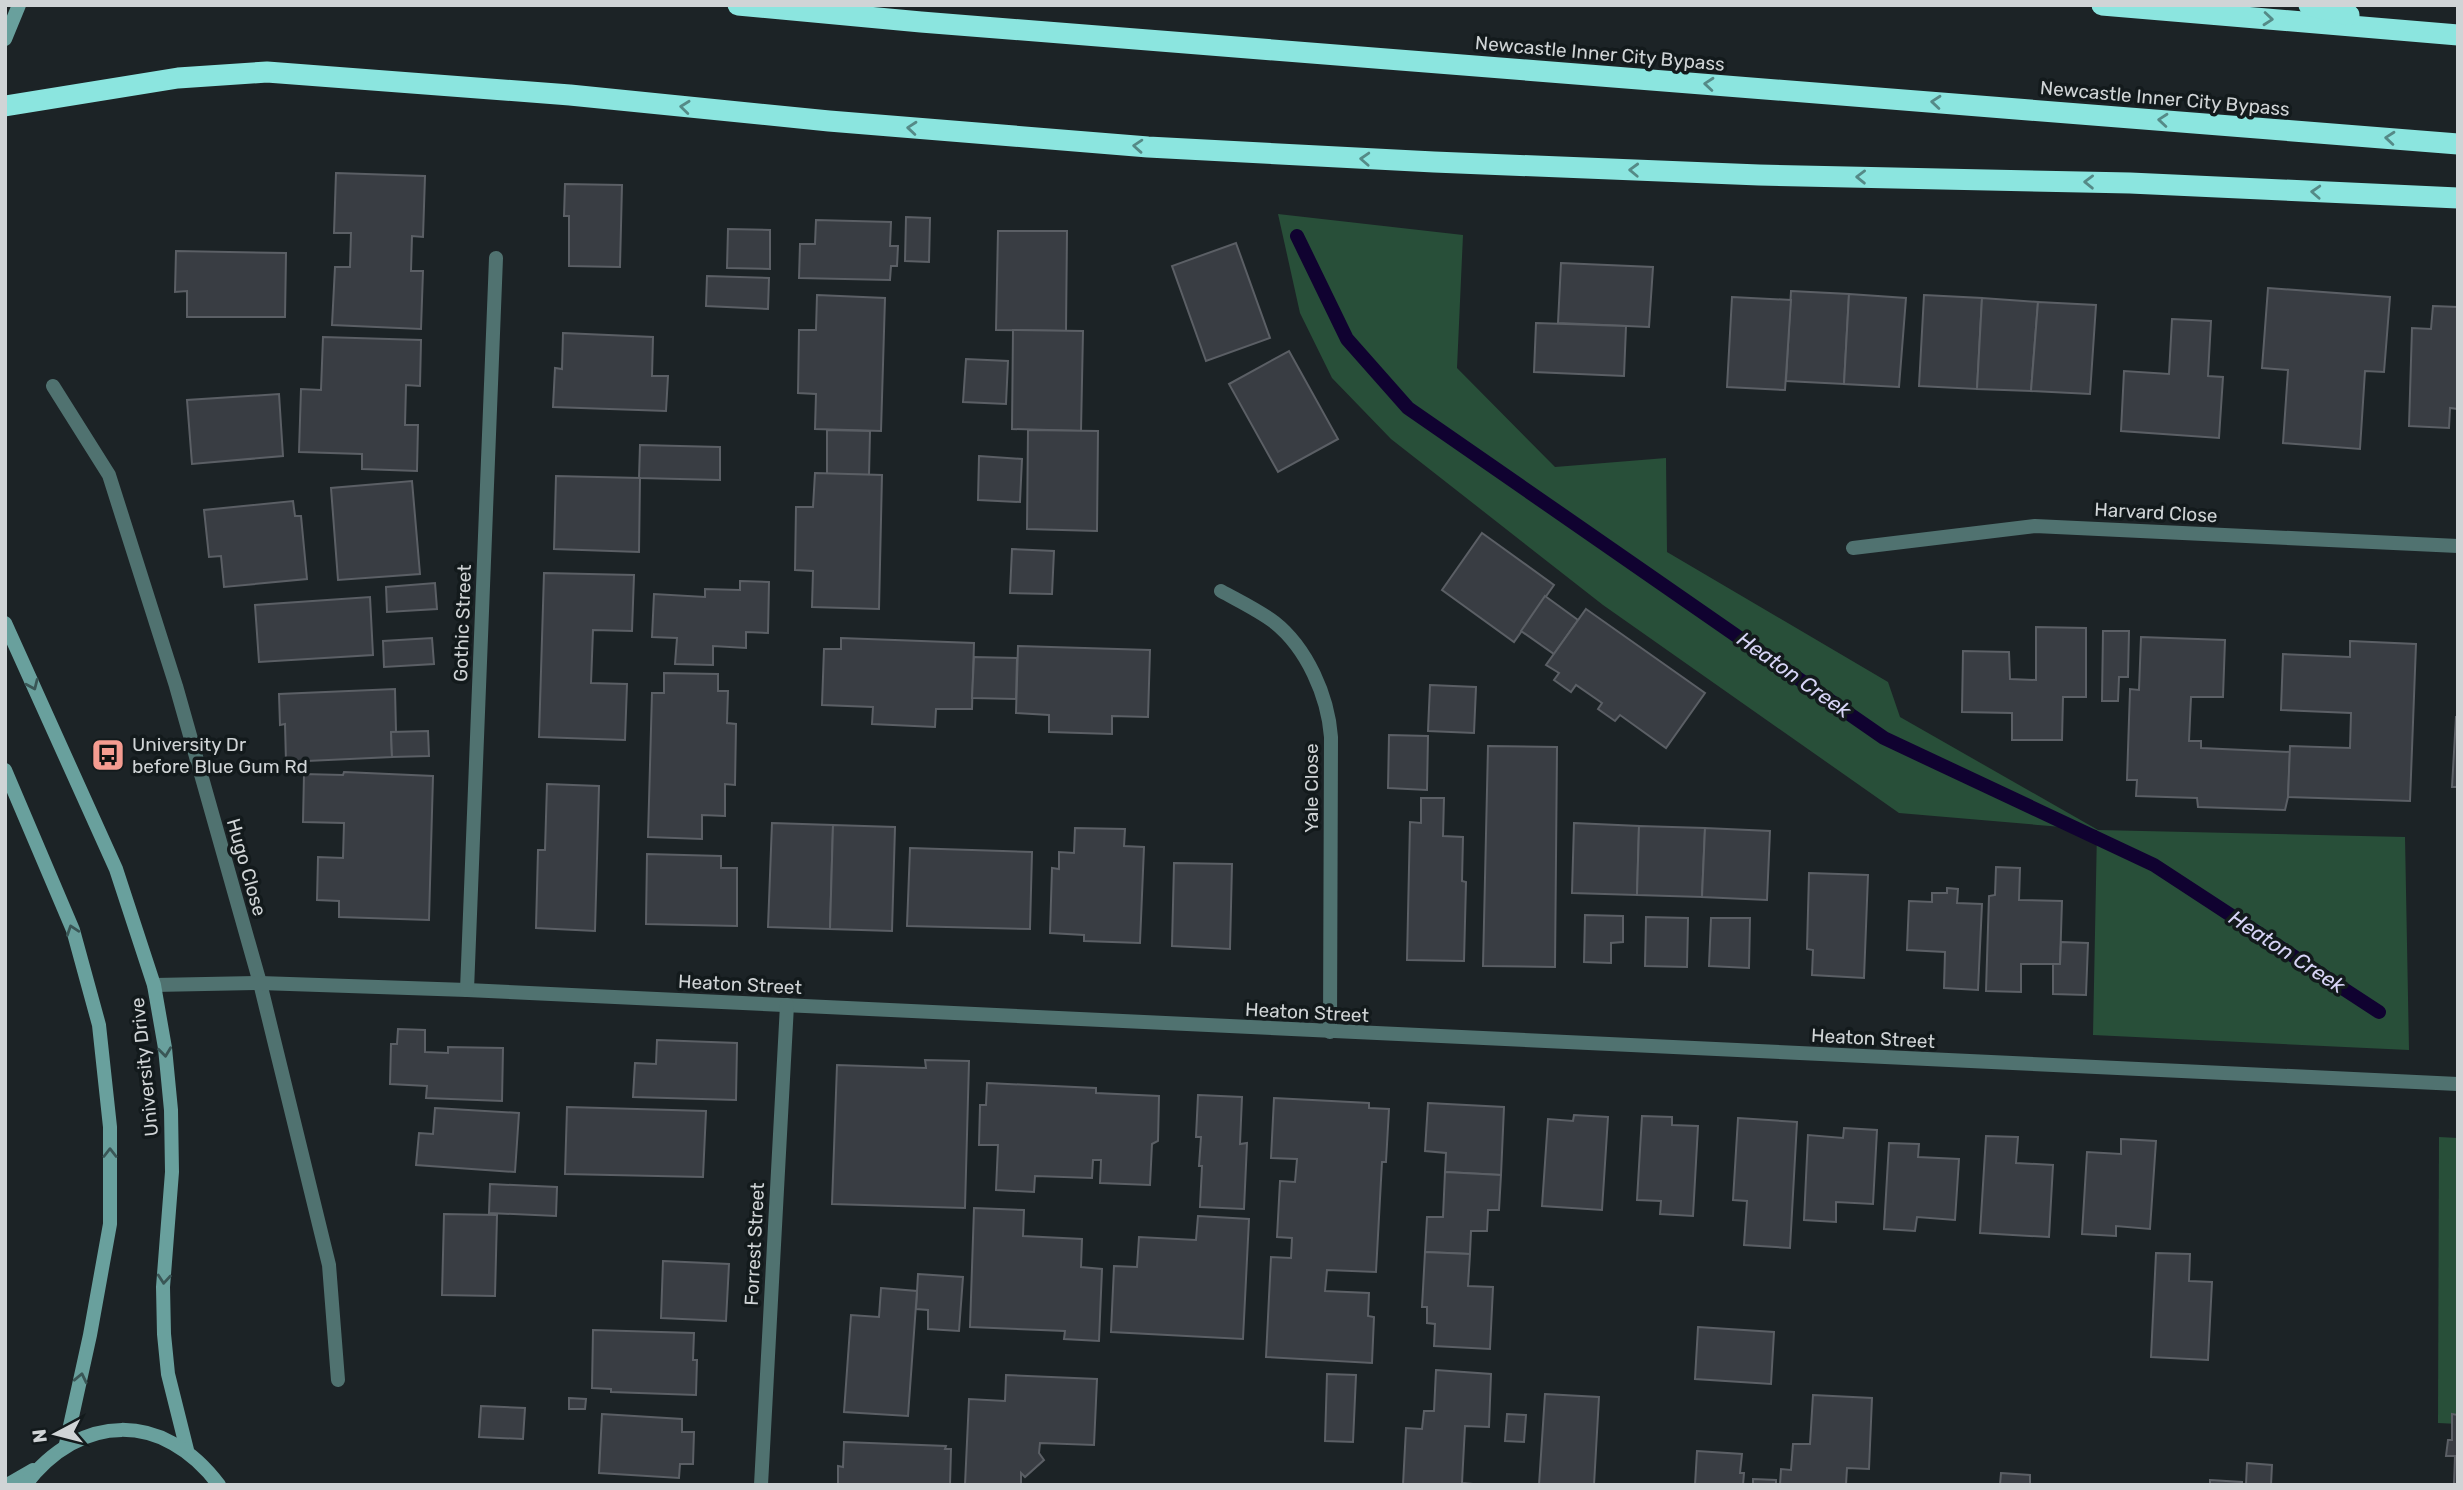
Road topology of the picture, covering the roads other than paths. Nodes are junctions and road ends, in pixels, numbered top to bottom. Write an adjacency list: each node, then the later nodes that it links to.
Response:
1 (19, 5): 7 (main road)
2 (738, 5): 9 (highway, Newcastle Inner City Bypass, one-way to 2)
3 (2102, 5): 5 (highway, one-way to 5)
4 (2309, 5): 5 (highway)
5 (2412, 31): 6 (highway)
6 (2458, 35)
7 (5, 39)
8 (5, 106): 10 (highway, one-way to 8)
9 (2458, 144)
10 (2458, 198)
11 (496, 258): 20 (street, Gothic Street)
12 (53, 386): 18 (street, Hugo Close)
13 (2458, 546): 14 (street, Harvard Close)
14 (1853, 548)
15 (1221, 592): 22 (street, Yale Close)
16 (5, 623): 19 (main road, University Drive, one-way to 19)
17 (5, 771): 25 (main road, University Drive, one-way to 17)
18 (260, 983): 19 (street, Heaton Street); 20 (street, Heaton Street); 24 (street, Hugo Close)
19 (154, 985): 26 (main road, University Drive, one-way to 26)
20 (467, 990): 21 (street, Heaton Street)
21 (787, 1005): 22 (street, Heaton Street); 31 (street, Forrest Street)
22 (1330, 1032): 23 (street, Heaton Street)
23 (2458, 1084)
24 (338, 1380)
25 (66, 1444): 26 (main road); 27 (main road)
26 (187, 1450): 30 (main road)
27 (38, 1468): 28 (main road); 29 (main road)
28 (7, 1485)
29 (25, 1485)
30 (219, 1485)
31 (761, 1485)

